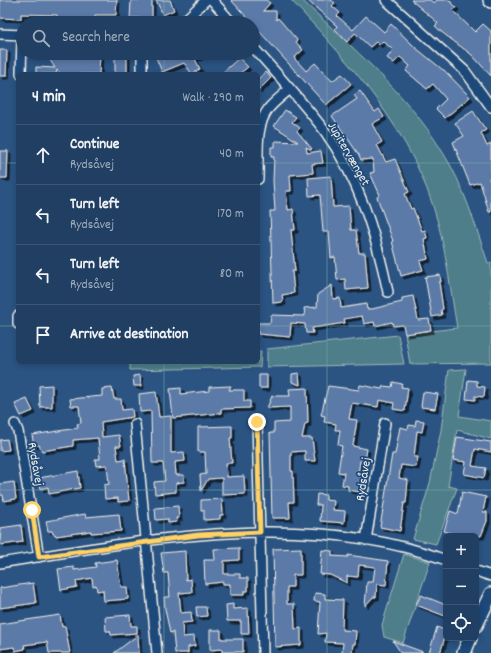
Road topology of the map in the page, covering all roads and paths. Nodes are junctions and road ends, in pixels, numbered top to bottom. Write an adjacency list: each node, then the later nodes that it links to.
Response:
1 (206, 0): 4 (street)
2 (212, 0): 5 (street)
3 (386, 0): 14 (street)
4 (189, 16)
5 (226, 16)
6 (0, 34): 7 (street)
7 (16, 35)
8 (260, 55): 13 (street, Jupitervænget)
9 (21, 60): 11 (street)
10 (142, 60): 12 (street)
11 (21, 72)
12 (142, 72)
13 (290, 89): 15 (street); 16 (street, Jupitervænget)
14 (491, 107)
15 (260, 126)
16 (388, 292)
17 (257, 422): 21 (street)
18 (385, 423): 22 (street, Rydsåvej)
19 (15, 424): 24 (street, Rydsåvej)
20 (135, 424): 23 (street)
21 (260, 532): 22 (street); 23 (street); 33 (street)
22 (366, 540): 25 (street)
23 (145, 541): 24 (street); 32 (street)
24 (39, 557): 26 (street)
25 (443, 559)
26 (0, 563)
27 (479, 572): 28 (street)
28 (491, 576)
29 (491, 594): 30 (street)
30 (479, 619)
31 (469, 641): 34 (street)
32 (157, 653)
33 (264, 653)
34 (464, 653)

